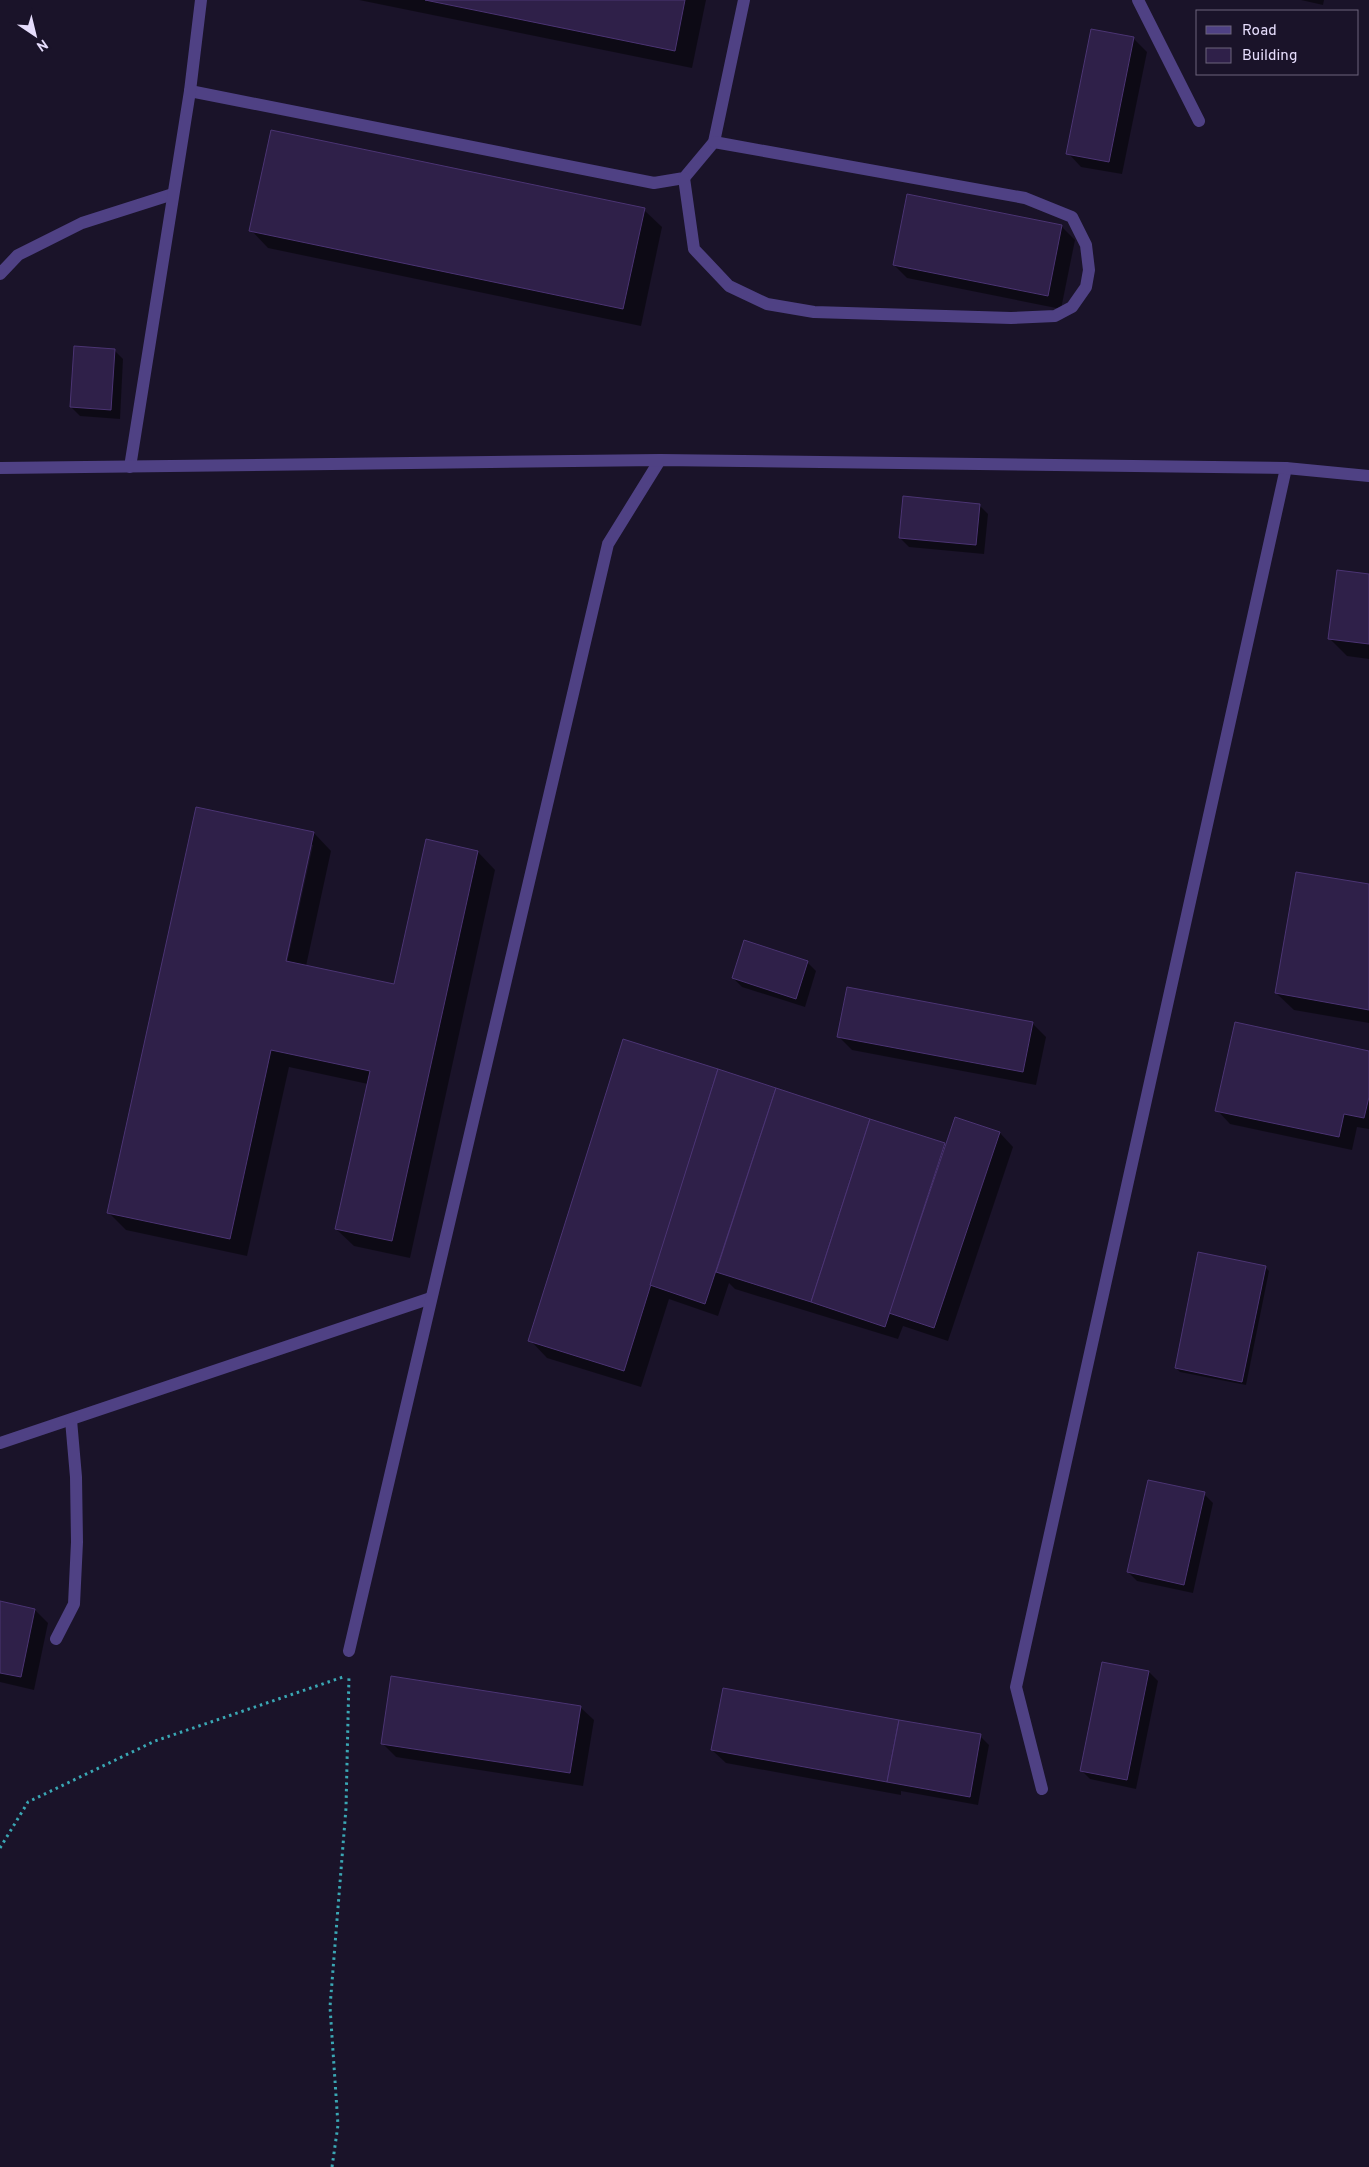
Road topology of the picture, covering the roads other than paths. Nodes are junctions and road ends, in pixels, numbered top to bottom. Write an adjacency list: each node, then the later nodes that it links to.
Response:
1 (201, 0): 4 (street)
2 (744, 0): 6 (street)
3 (1138, 0): 5 (street)
4 (190, 91): 7 (street); 8 (street)
5 (1199, 121)
6 (714, 142): 7 (street); 7 (street)
7 (684, 178)
8 (173, 194): 9 (street); 11 (street)
9 (0, 274)
10 (660, 460): 11 (street); 13 (street); 15 (street)
11 (130, 467): 12 (street)
12 (0, 468)
13 (1286, 468): 14 (street); 20 (street)
14 (1369, 476)
15 (431, 1298): 16 (street); 19 (street)
16 (71, 1420): 17 (street); 18 (street)
17 (0, 1443)
18 (56, 1639)
19 (349, 1651)
20 (1042, 1789)

